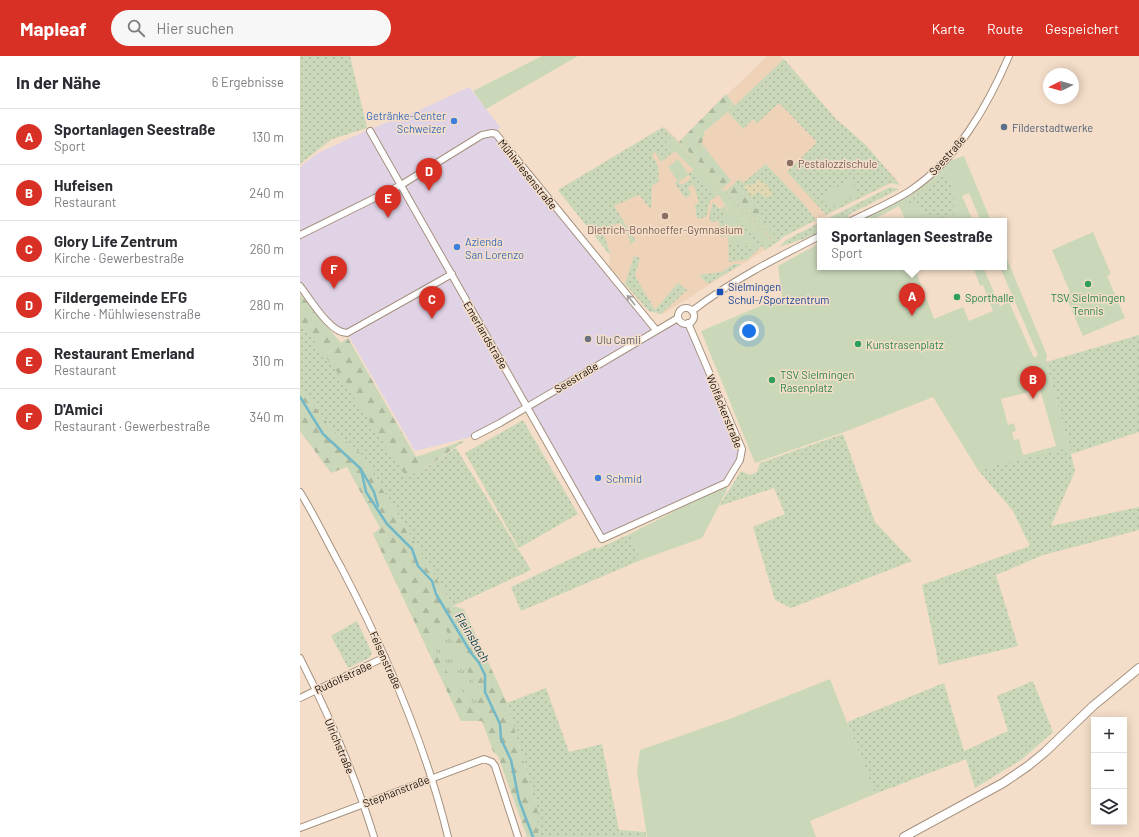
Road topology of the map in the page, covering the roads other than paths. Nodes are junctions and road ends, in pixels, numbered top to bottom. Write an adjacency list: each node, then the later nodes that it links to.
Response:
1 (1009, 56): 4 (street, Seestraße)
2 (370, 131): 3 (street, Emerlandstraße)
3 (401, 185): 5 (street, Mühlwiesenstraße); 7 (street, Emerlandstraße); 12 (street, Mühlwiesenstraße, one-way to 3)
4 (857, 218)
5 (300, 235)
6 (817, 238): 9 (street, Seestraße)
7 (452, 274): 8 (street); 13 (street, Emerlandstraße)
8 (300, 286)
9 (692, 311): 10 (street, Seestraße); 11 (street)
10 (678, 318): 11 (street); 12 (street, Seestraße)
11 (688, 323): 16 (street, Wolfäckerstraße)
12 (656, 330): 13 (street, Seestraße)
13 (527, 407): 14 (street, Seestraße); 16 (street, Emerlandstraße)
14 (475, 436)
15 (300, 492): 17 (street, Felsenstraße)
16 (602, 539)
17 (385, 657): 20 (street, Rudolfstraße); 22 (street, Felsenstraße)
18 (300, 658): 20 (street, Ulrichstraße)
19 (1139, 668): 28 (street)
20 (316, 690): 21 (street, Rudolfstraße); 23 (street, Ulrichstraße)
21 (300, 698)
22 (432, 777): 23 (street, Stephanstraße); 26 (street, Felsenstraße); 27 (street, Stephanstraße)
23 (364, 803): 24 (street, Stephanstraße); 25 (street, Ulrichstraße)
24 (300, 828)
25 (374, 837)
26 (448, 837)
27 (518, 837)
28 (904, 837)

